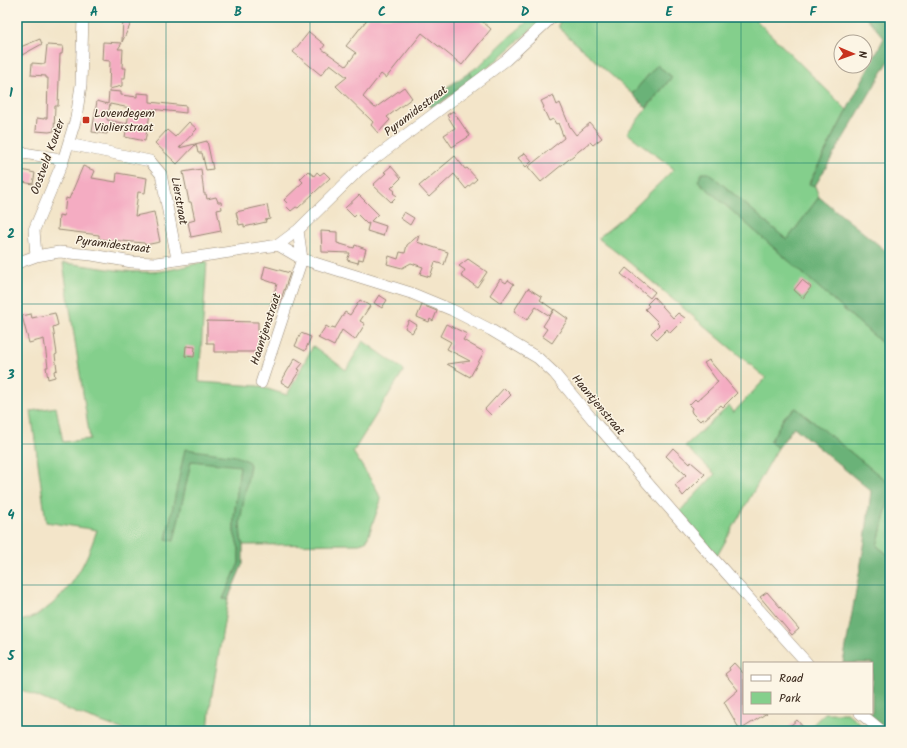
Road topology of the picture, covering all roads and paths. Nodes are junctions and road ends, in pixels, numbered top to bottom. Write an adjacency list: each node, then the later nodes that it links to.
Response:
1 (83, 17): 3 (street, Oostveld Kouter)
2 (552, 17): 6 (street, Pyramidestraat)
3 (69, 144): 5 (street, Oostveld Kouter); 9 (street, Lierstraat)
4 (17, 152): 5 (street)
5 (63, 160): 8 (street, Oostveld Kouter)
6 (298, 230): 7 (street, Pyramidestraat); 10 (street)
7 (278, 245): 9 (street, Pyramidestraat); 10 (street, Haantjenstraat)
8 (36, 256): 9 (street, Pyramidestraat); 11 (street, Pyramidestraat)
9 (177, 259)
10 (302, 259): 12 (street, Haantjenstraat); 13 (street, Haantjenstraat)
11 (17, 263)
12 (261, 383)
13 (806, 662)
14 (861, 714): 15 (street)
15 (882, 731)

